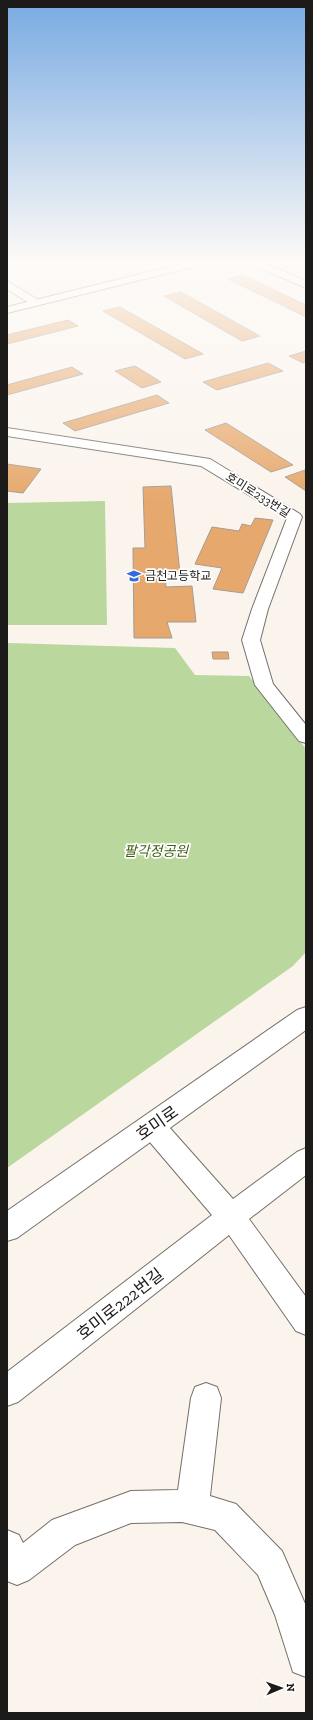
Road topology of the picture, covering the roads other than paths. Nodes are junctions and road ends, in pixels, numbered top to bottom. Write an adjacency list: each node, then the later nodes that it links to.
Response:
1 (7, 432): 2 (street, 호미로233번길)
2 (306, 737)
3 (306, 1017): 4 (street, 호미로)
4 (152, 1126): 6 (street); 7 (street, 호미로)
5 (306, 1160): 6 (street, 호미로222번길)
6 (231, 1216): 8 (street); 9 (street, 호미로222번길)
7 (7, 1228)
8 (306, 1321)
9 (7, 1391)
10 (206, 1398): 11 (street)
11 (192, 1509): 12 (street); 13 (street)
12 (10, 1565)
13 (306, 1659)

